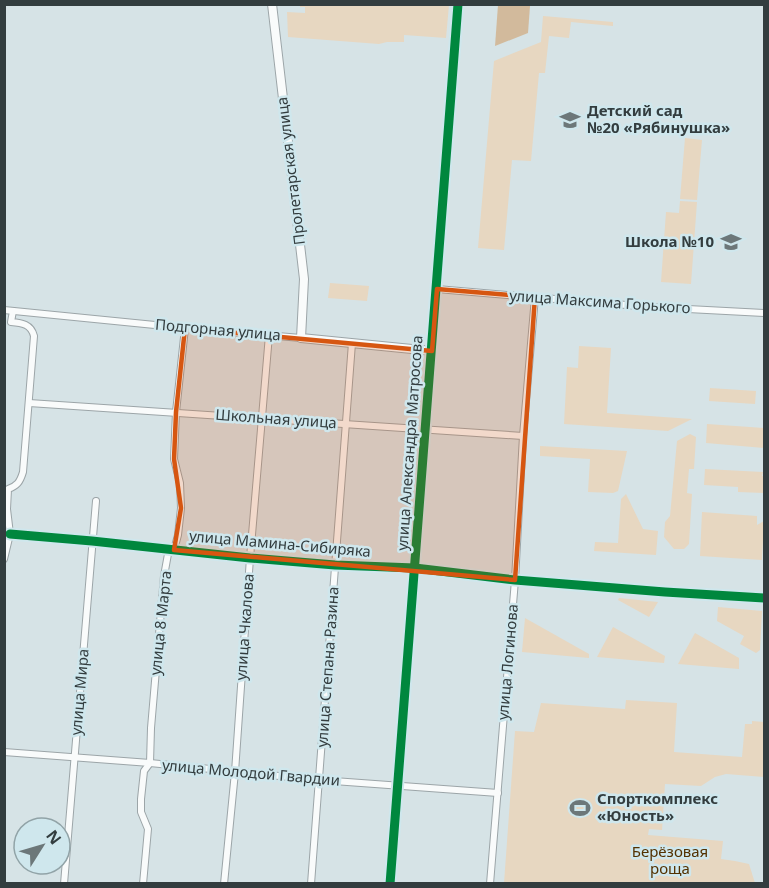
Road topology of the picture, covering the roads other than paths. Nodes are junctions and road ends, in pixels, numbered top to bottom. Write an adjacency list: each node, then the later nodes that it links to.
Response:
1 (272, 4): 10 (street, Пролетарская улица)
2 (458, 4): 3 (street, улица Александра Матросова)
3 (436, 288): 4 (street, улица Максима Горького); 12 (street, улица Александра Матросова)
4 (535, 297): 7 (street, улица Максима Горького); 18 (street, улица Логинова)
5 (4, 310): 6 (street, Подгорная улица)
6 (13, 311): 8 (street, Подгорная улица); 13 (street)
7 (765, 313)
8 (185, 328): 9 (street, Подгорная улица); 14 (street, улица 8 Марта)
9 (269, 335): 10 (street, Подгорная улица); 15 (street, улица Чкалова)
10 (301, 338): 11 (street, Подгорная улица)
11 (352, 343): 12 (street, Подгорная улица); 16 (street, улица Степана Разина)
12 (432, 351): 17 (street, улица Александра Матросова)
13 (29, 403): 14 (street, Школьная улица); 19 (street)
14 (176, 412): 15 (street, Школьная улица); 23 (street, улица 8 Марта)
15 (262, 418): 16 (street, Школьная улица); 24 (street, улица Чкалова)
16 (345, 425): 17 (street, Школьная улица); 26 (street, улица Степана Разина)
17 (425, 429): 18 (street, Школьная улица); 27 (street, улица Александра Матросова)
18 (523, 436): 28 (street, улица Логинова)
19 (6, 489): 21 (street)
20 (96, 501): 22 (street, улица Мира)
21 (10, 534): 22 (street, улица Мамина-Сибиряка); 25 (street)
22 (92, 541): 23 (street, улица Мамина-Сибиряка); 31 (street, улица Мира)
23 (174, 550): 24 (street, улица Мамина-Сибиряка); 32 (street, улица 8 Марта)
24 (250, 558): 26 (street, улица Мамина-Сибиряка); 33 (street, улица Чкалова)
25 (4, 560)
26 (335, 565): 27 (street, улица Мамина-Сибиряка); 34 (street, улица Степана Разина)
27 (415, 568): 28 (street, улица Мамина-Сибиряка); 35 (street, улица Александра Матросова)
28 (515, 580): 29 (street, улица Мамина-Сибиряка); 36 (street, улица Логинова)
29 (765, 597)
30 (4, 752): 31 (street, улица Молодой Гвардии)
31 (75, 758): 32 (street, улица Молодой Гвардии); 37 (street, улица Мира)
32 (150, 763): 33 (street, улица Молодой Гвардии); 38 (street, улица 8 Марта)
33 (235, 772): 34 (street, улица Молодой Гвардии); 39 (street, улица Чкалова)
34 (320, 780): 35 (street, улица Молодой Гвардии); 40 (street, улица Степана Разина)
35 (398, 785): 36 (street, улица Молодой Гвардии); 41 (street, улица Александра Матросова)
36 (498, 793): 42 (street, улица Логинова)
37 (64, 884)
38 (143, 884)
39 (224, 884)
40 (311, 884)
41 (390, 884)
42 (490, 884)

